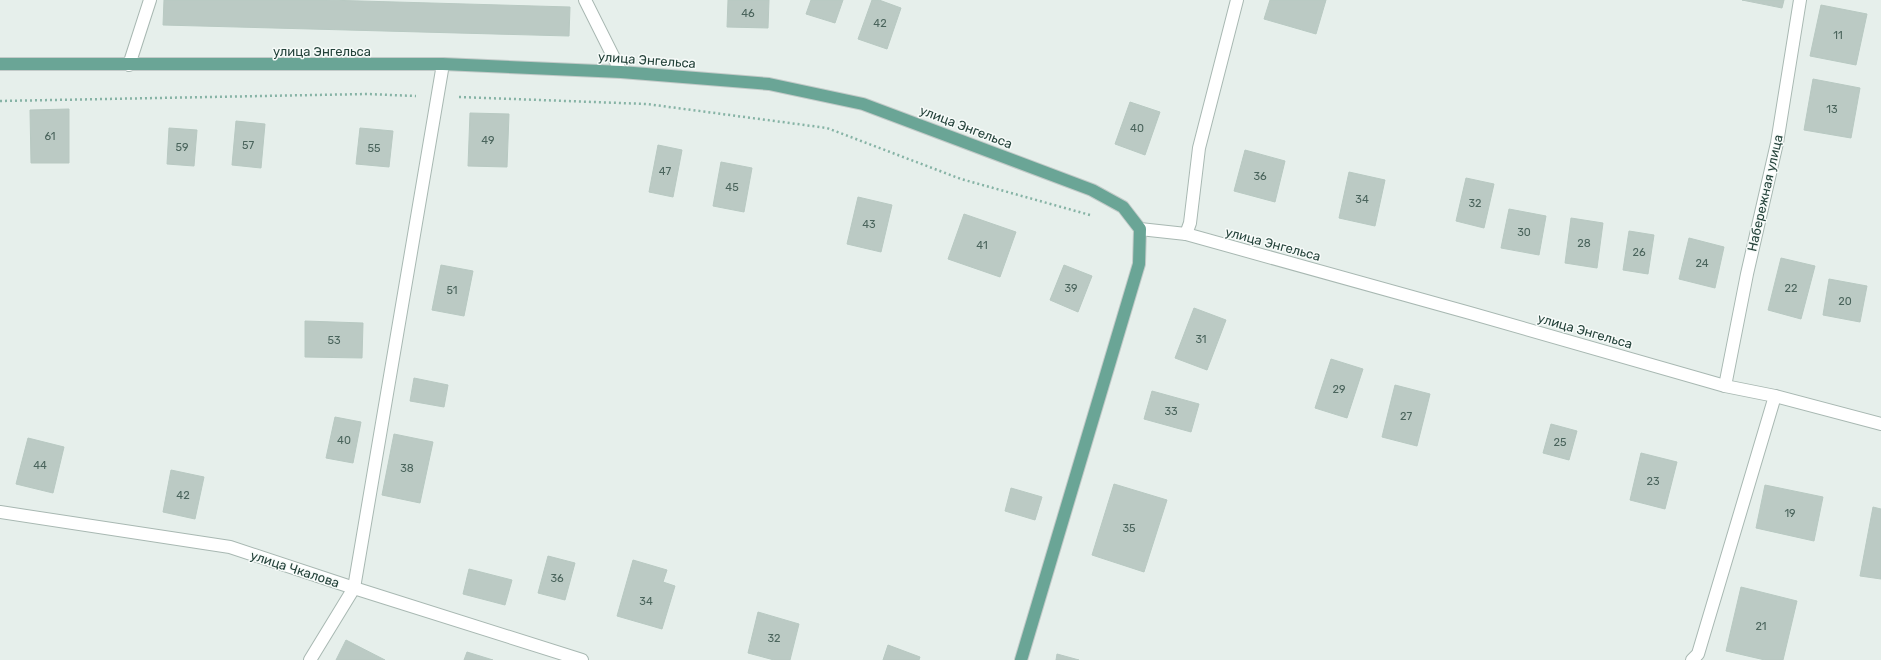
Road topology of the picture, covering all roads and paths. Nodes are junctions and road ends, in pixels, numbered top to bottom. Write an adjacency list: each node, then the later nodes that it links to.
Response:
1 (150, 0): 7 (street)
2 (585, 0): 8 (street)
3 (1237, 0): 14 (street)
4 (1800, 0): 15 (street, Набережная улица)
5 (0, 64): 7 (main road, улица Энгельса)
6 (443, 64): 7 (main road, улица Энгельса); 8 (main road, улица Энгельса); 19 (street)
7 (129, 65)
8 (621, 72): 13 (main road, улица Энгельса)
9 (422, 96): 11 (path)
10 (453, 97): 12 (path)
11 (0, 101)
12 (1095, 217)
13 (1140, 229): 14 (street, улица Энгельса); 22 (main road)
14 (1186, 234): 15 (street, улица Энгельса)
15 (1725, 386): 16 (street, улица Энгельса)
16 (1775, 396): 17 (street, улица Энгельса); 23 (street)
17 (1881, 424)
18 (0, 512): 19 (street, улица Чкалова)
19 (354, 588): 20 (street); 21 (street, улица Чкалова)
20 (310, 660)
21 (582, 660)
22 (1021, 660)
23 (1692, 660)

